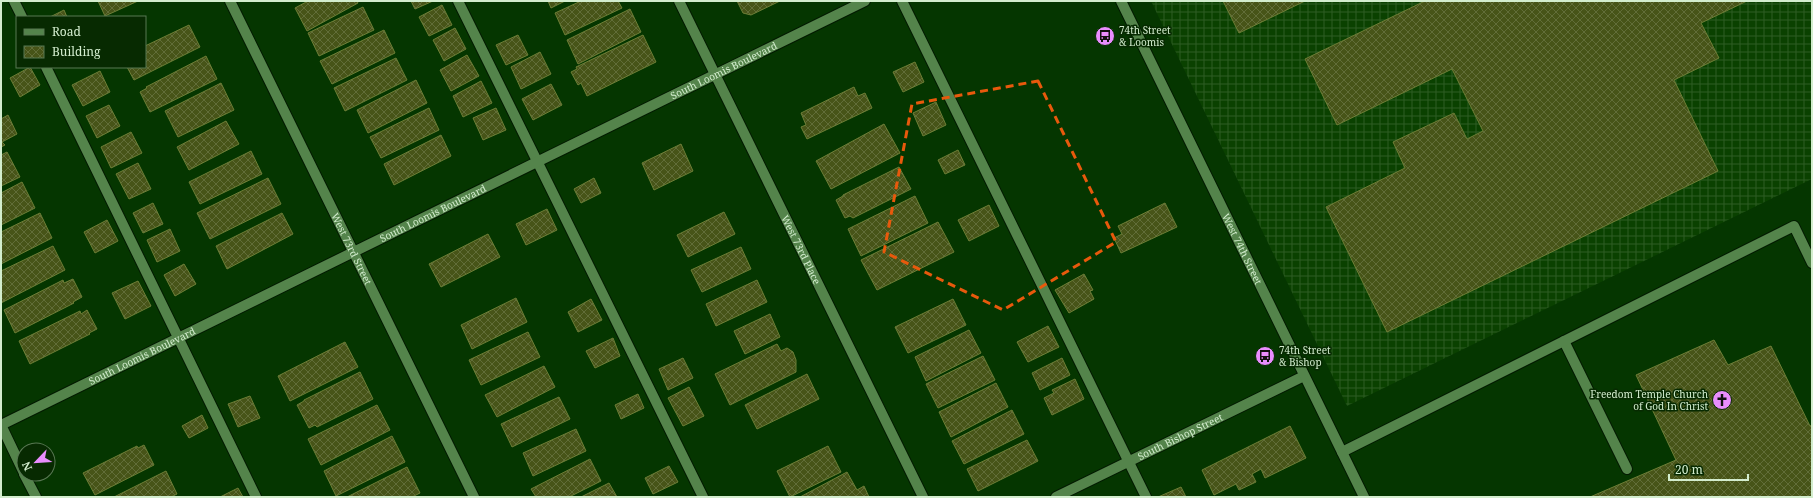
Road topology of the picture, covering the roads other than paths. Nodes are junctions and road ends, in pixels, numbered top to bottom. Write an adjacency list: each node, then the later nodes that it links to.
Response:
1 (14, 1): 8 (street)
2 (230, 1): 12 (street, West 73rd Street)
3 (458, 1): 11 (street)
4 (679, 1): 10 (street, West 73rd Place)
5 (865, 1): 10 (street, South Loomis Boulevard)
6 (902, 1): 20 (street)
7 (1121, 1): 16 (street, West 74th Street)
8 (22, 16)
9 (46, 68): 14 (street)
10 (715, 74): 11 (street, South Loomis Boulevard); 27 (street, West 73rd Place)
11 (537, 162): 12 (street, South Loomis Boulevard); 26 (street)
12 (353, 252): 14 (street, South Loomis Boulevard); 25 (street, West 73rd Street)
13 (1812, 263): 15 (street)
14 (178, 338): 17 (street, South Loomis Boulevard); 24 (street)
15 (1564, 341): 18 (street); 21 (street)
16 (1304, 376): 18 (street, West 74th Street); 20 (street, South Bishop Street)
17 (1, 425): 19 (street)
18 (1342, 452): 30 (street, West 74th Street)
19 (16, 457)
20 (1129, 461): 28 (street, South Bishop Street); 29 (street)
21 (1627, 468)
22 (28, 482): 23 (street)
23 (36, 497)
24 (256, 497)
25 (474, 497)
26 (702, 497)
27 (924, 497)
28 (1056, 497)
29 (1146, 497)
30 (1364, 497)

